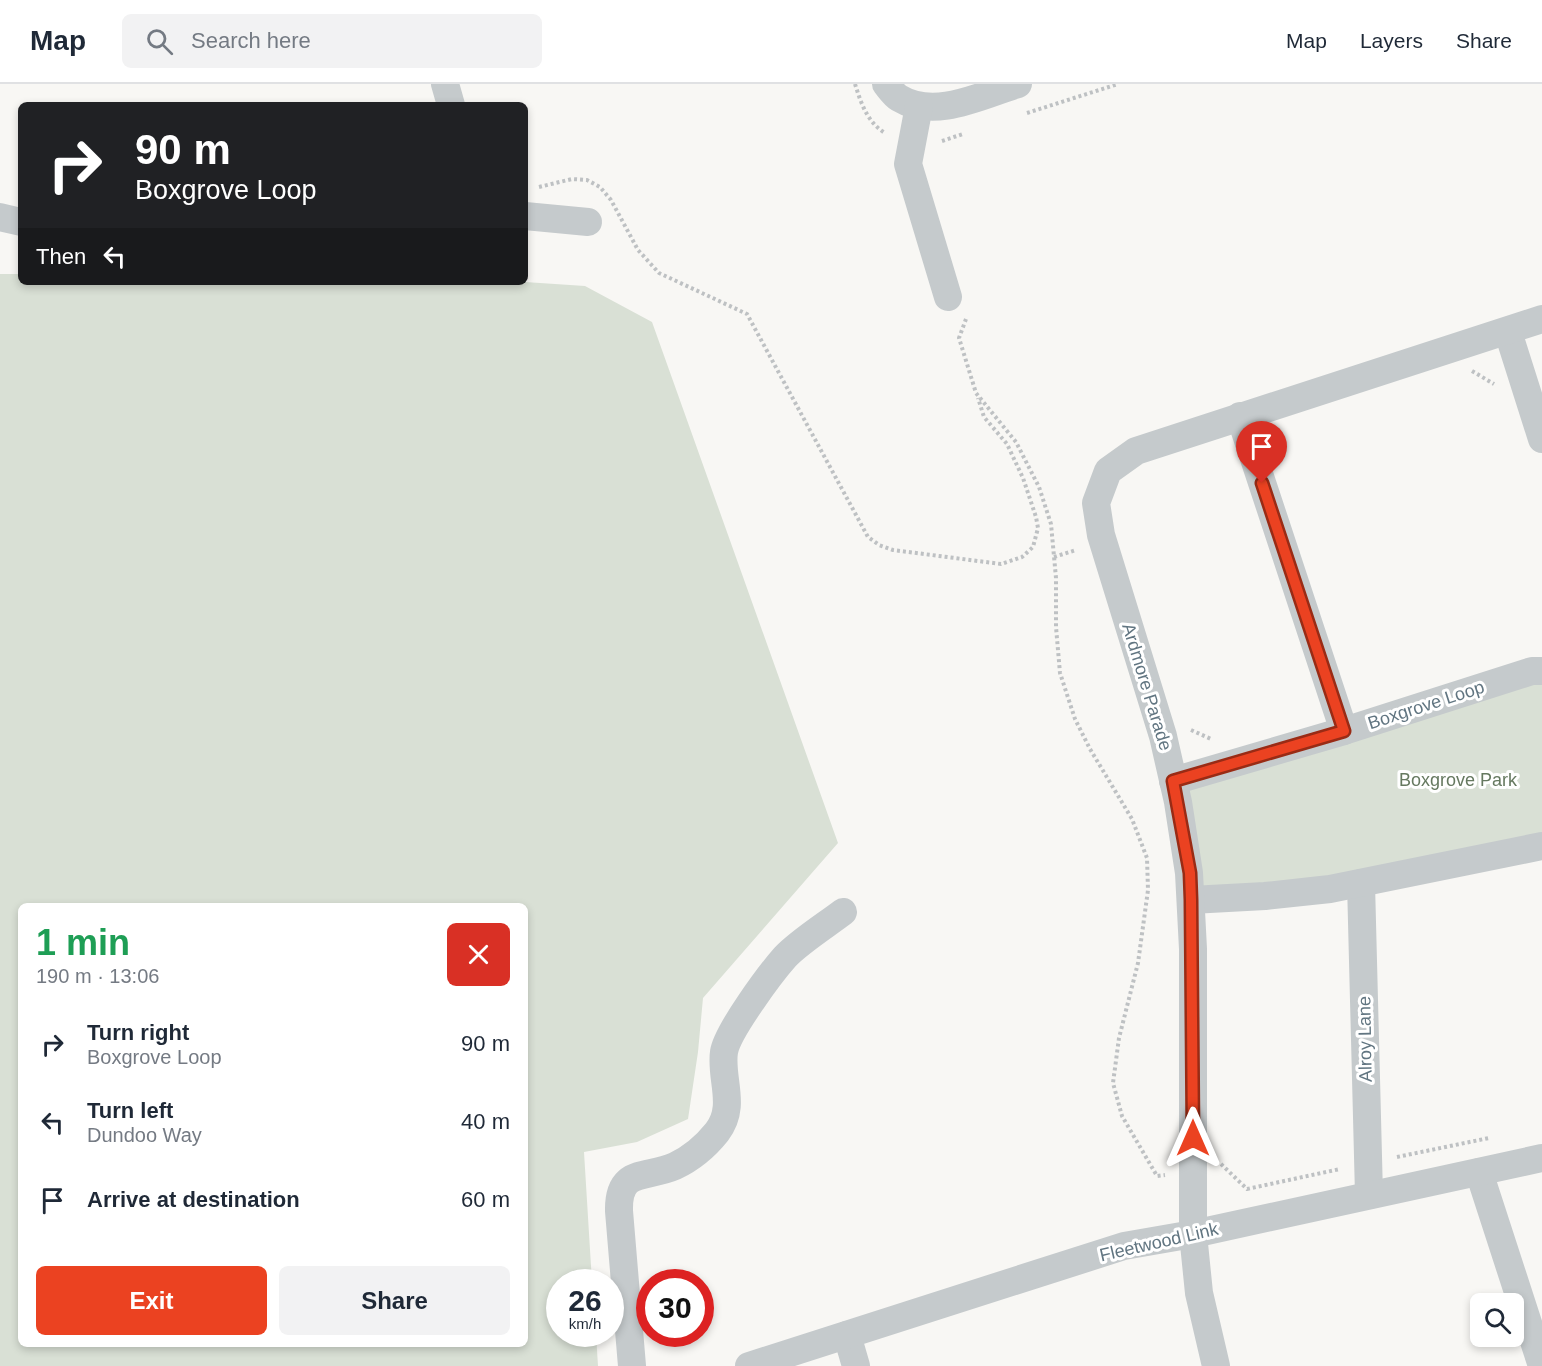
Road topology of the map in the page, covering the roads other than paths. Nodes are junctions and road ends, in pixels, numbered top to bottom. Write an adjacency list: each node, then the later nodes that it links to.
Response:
1 (445, 84): 4 (street)
2 (886, 84): 5 (street)
3 (1018, 84): 5 (street)
4 (450, 102)
5 (919, 106): 10 (street)
6 (0, 216): 8 (street)
7 (528, 216): 9 (street)
8 (18, 221)
9 (588, 222)
10 (959, 303)
11 (1542, 319): 12 (street, Ardmore Parade)
12 (1508, 332): 13 (street, Ardmore Parade); 14 (street)
13 (1240, 416): 16 (street); 17 (street, Ardmore Parade)
14 (1542, 439)
15 (1542, 671): 16 (street, Boxgrove Loop)
16 (1344, 731): 17 (street, Boxgrove Loop)
17 (1173, 781): 20 (street, Ardmore Parade)
18 (1542, 846): 19 (street)
19 (1361, 883): 20 (street); 24 (street, Alroy Lane)
20 (1191, 900): 25 (street, Ardmore Parade)
21 (843, 912): 27 (street)
22 (1542, 1158): 23 (street, Fleetwood Link)
23 (1479, 1172): 24 (street, Fleetwood Link); 31 (street)
24 (1369, 1195): 25 (street, Fleetwood Link)
25 (1193, 1234): 26 (street, Fleetwood Link); 30 (street, Ardmore Parade)
26 (847, 1335): 28 (street, Fleetwood Link); 29 (street)
27 (632, 1366)
28 (749, 1366)
29 (856, 1366)
30 (1216, 1366)
31 (1542, 1366)

